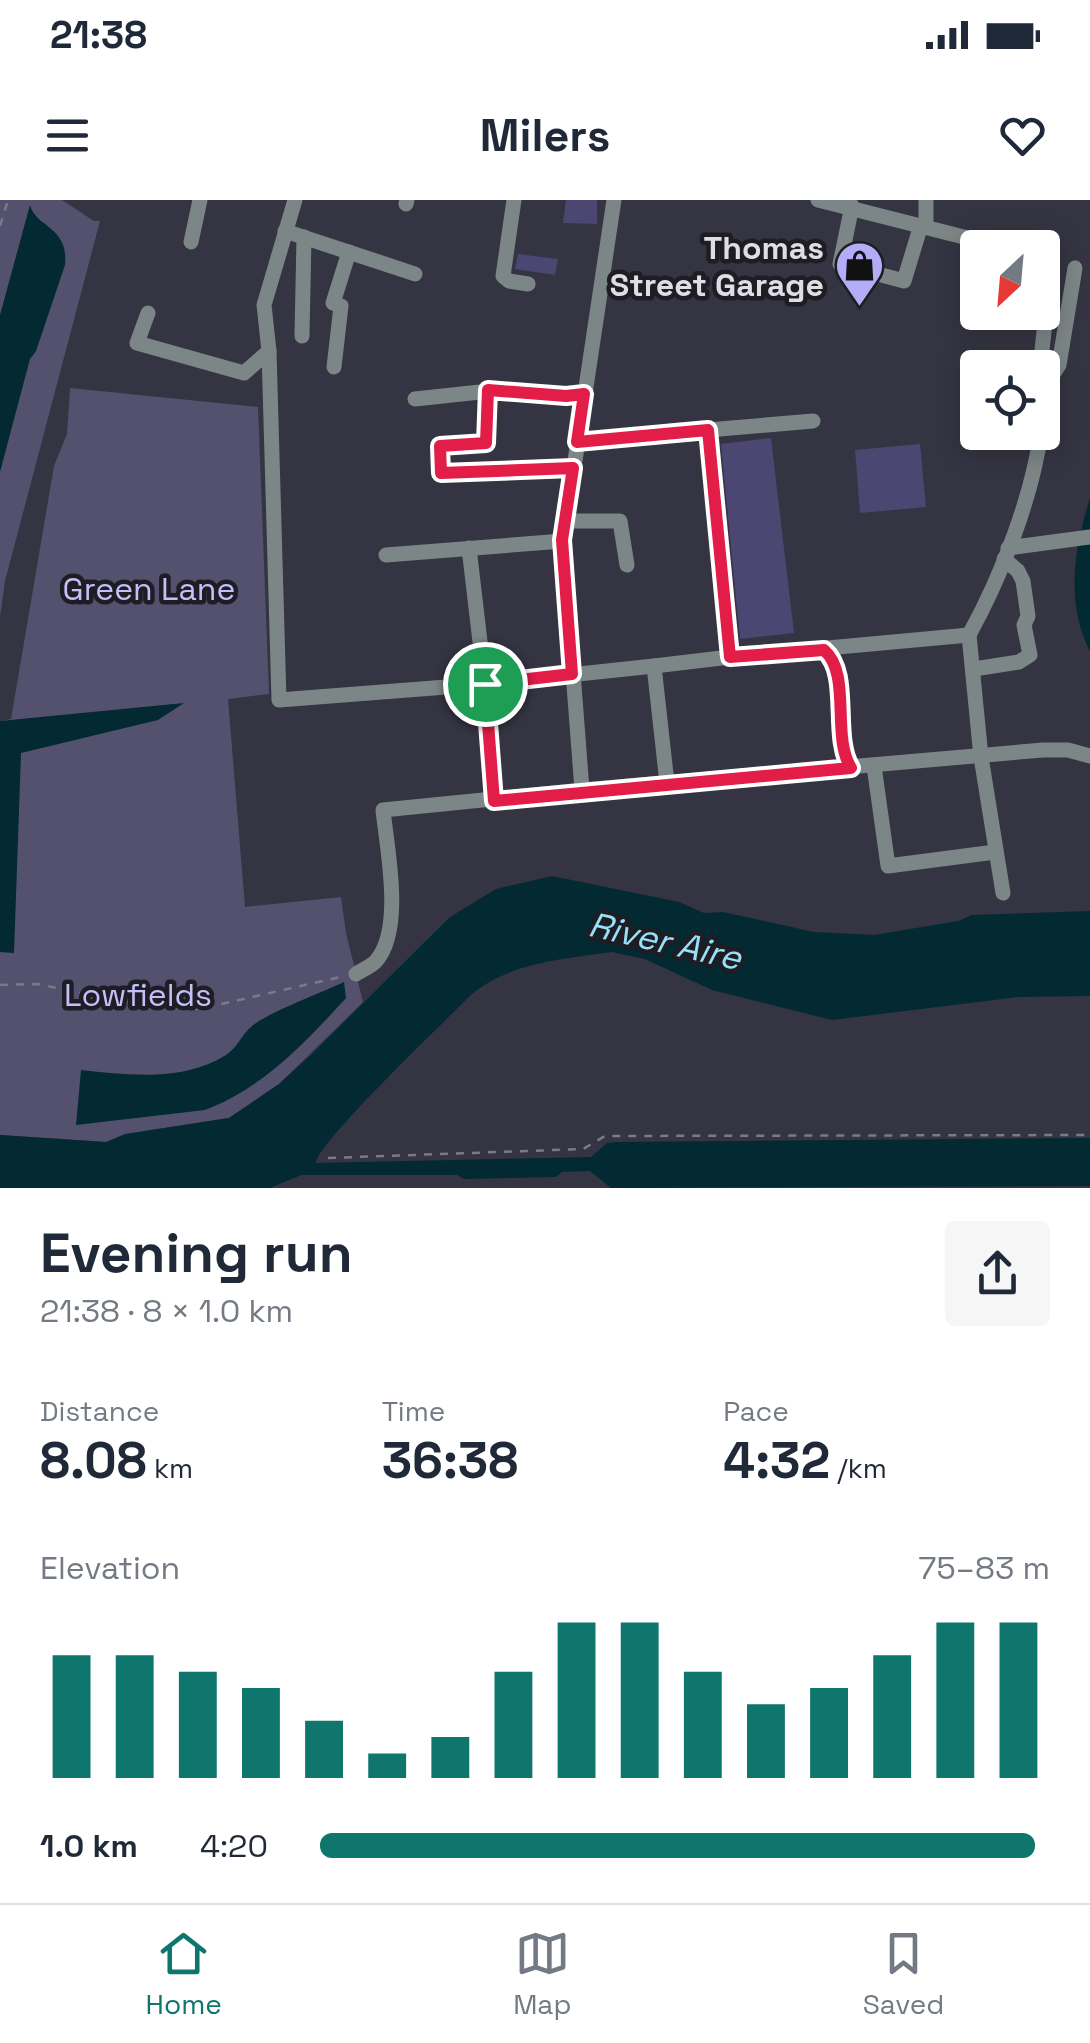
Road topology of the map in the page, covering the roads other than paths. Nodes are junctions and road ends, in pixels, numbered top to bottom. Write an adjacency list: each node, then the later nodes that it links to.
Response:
1 (200, 200): 12 (street)
2 (295, 200): 9 (street)
3 (514, 200): 16 (street)
4 (614, 200): 23 (street)
5 (818, 200): 7 (street)
6 (926, 200): 8 (street)
7 (852, 206): 8 (street); 8 (street)
8 (924, 225): 10 (street)
9 (285, 231): 11 (street); 19 (street)
10 (960, 236)
11 (304, 237): 13 (street); 18 (street)
12 (191, 242)
13 (349, 252): 15 (street); 21 (street)
14 (1082, 270): 20 (street)
15 (415, 274)
16 (528, 284)
17 (148, 313): 19 (street)
18 (302, 336)
19 (270, 351): 43 (street)
20 (1060, 361)
21 (334, 366)
22 (488, 390): 23 (street); 24 (street); 29 (street)
23 (584, 394): 27 (street)
24 (416, 400)
25 (814, 420): 26 (street)
26 (708, 430): 27 (street); 39 (street)
27 (577, 442): 29 (street)
28 (1039, 450): 34 (street)
29 (573, 468): 30 (street)
30 (565, 521): 32 (street); 36 (street)
31 (1090, 537): 34 (street)
32 (562, 540): 33 (street); 42 (street)
33 (469, 548): 35 (street); 43 (street)
34 (1006, 554): 37 (street); 41 (street)
35 (386, 555)
36 (626, 565)
37 (969, 635): 38 (street); 41 (street)
38 (824, 650): 39 (street); 47 (street)
39 (730, 657): 40 (street)
40 (654, 666): 42 (street); 48 (street)
41 (974, 670): 45 (street)
42 (572, 674): 43 (street); 49 (street)
43 (485, 684): 50 (street)
44 (1090, 756): 45 (street)
45 (981, 757): 46 (street); 51 (street)
46 (874, 766): 47 (street); 51 (street)
47 (851, 768): 48 (street)
48 (667, 783): 49 (street)
49 (582, 790): 50 (street)
50 (494, 801): 53 (street)
51 (995, 852): 52 (street)
52 (1003, 894)
53 (356, 974)

